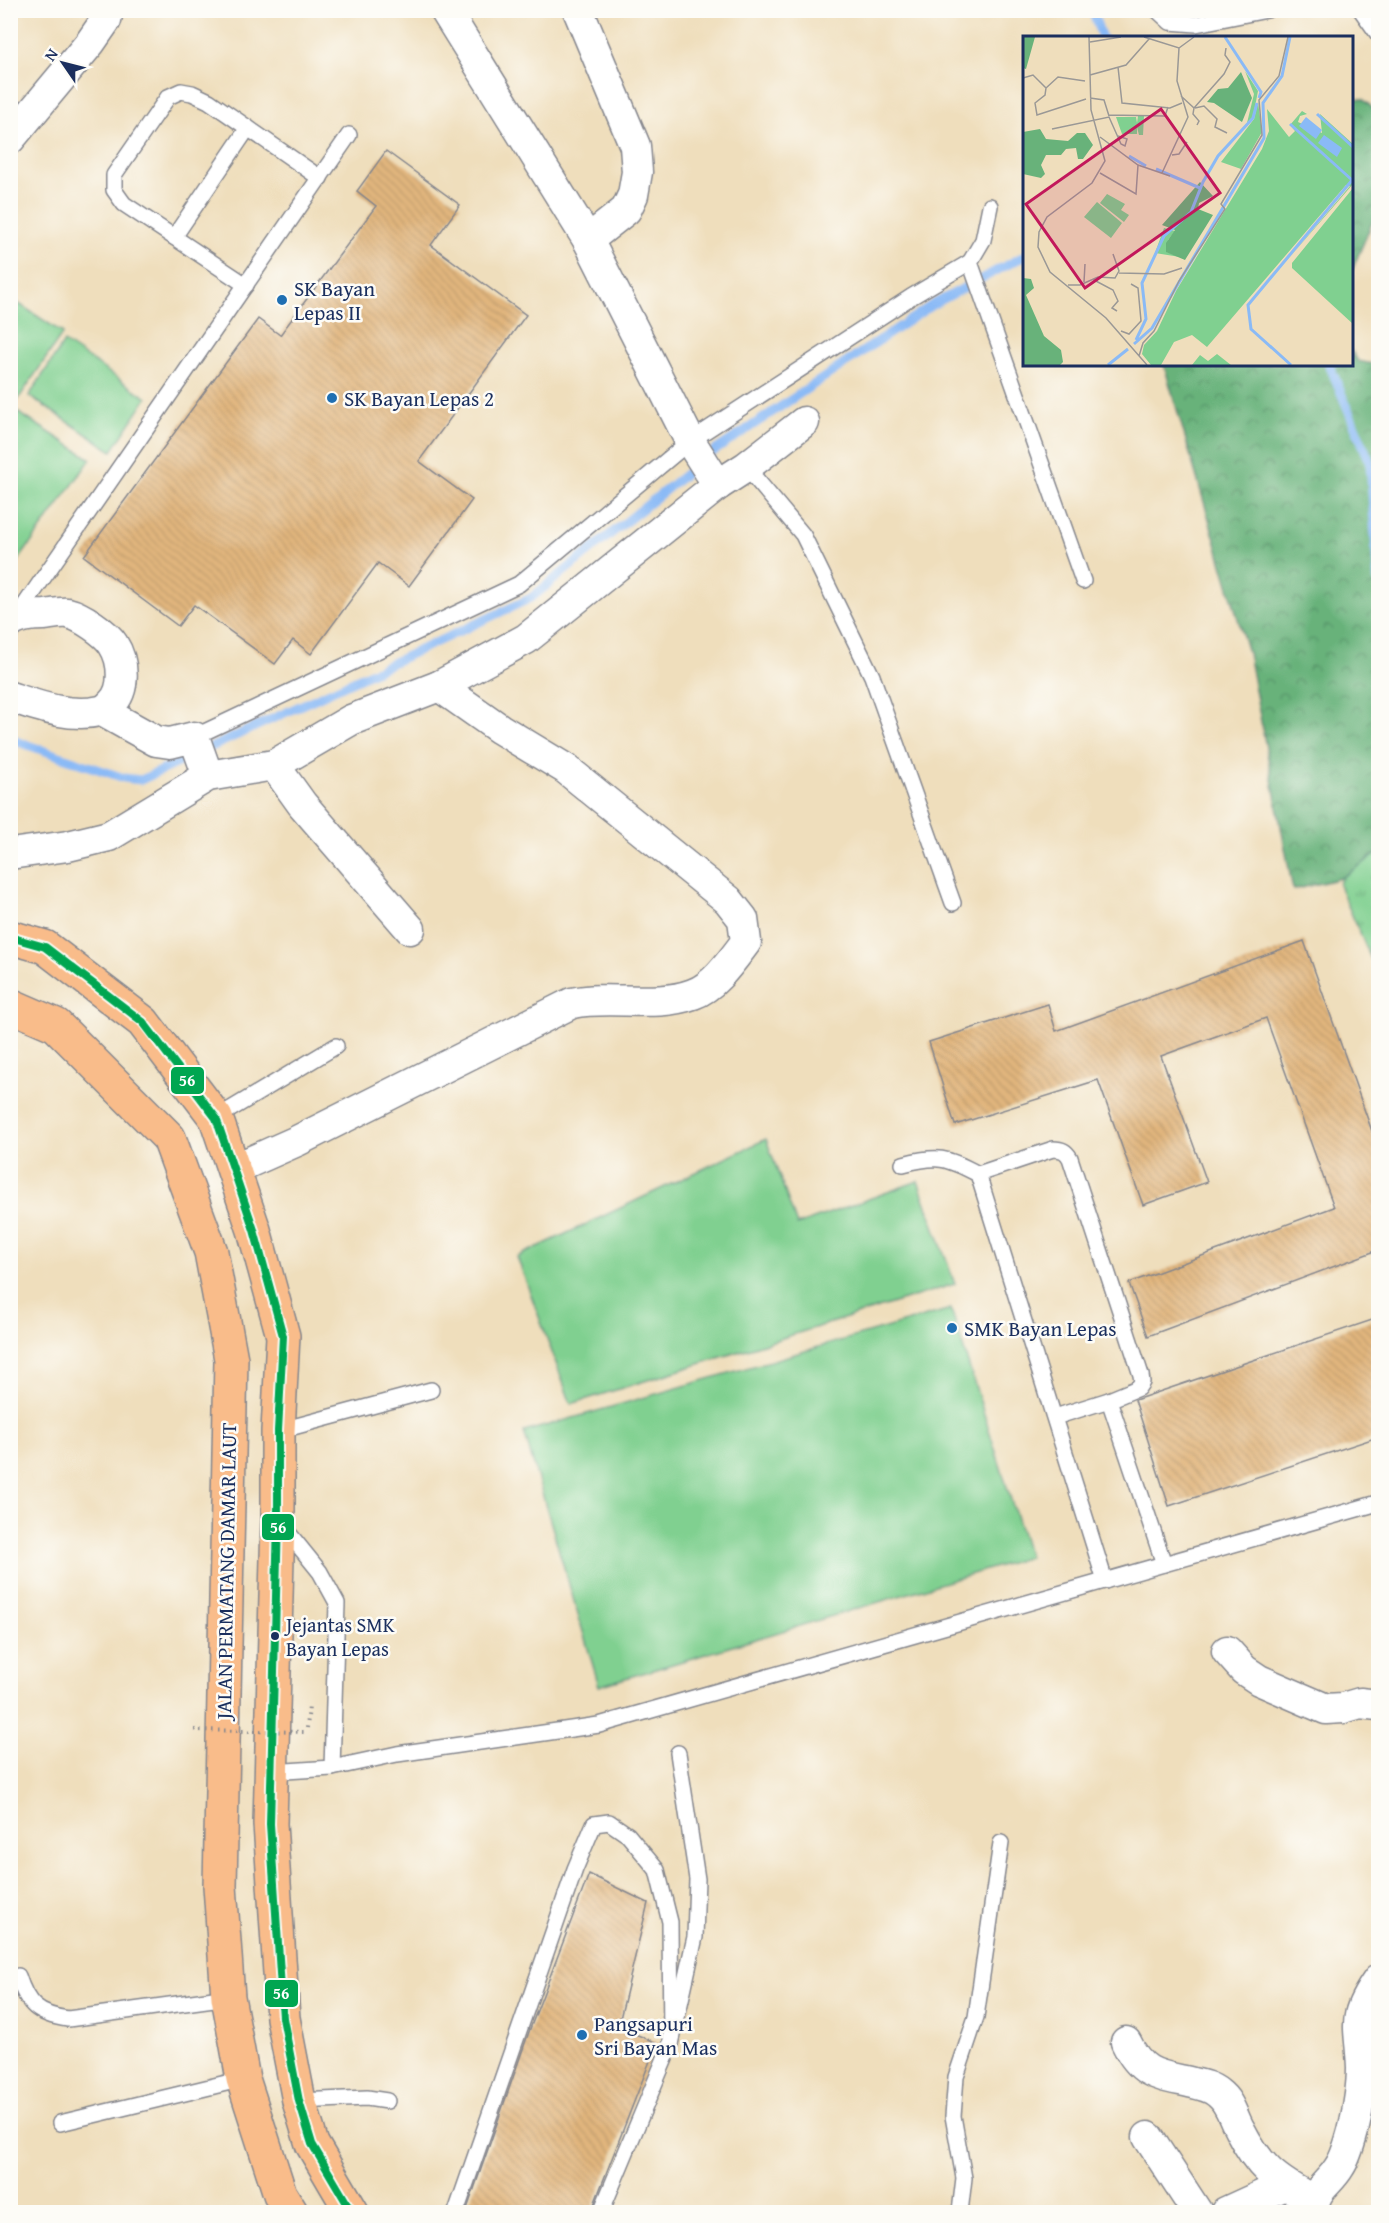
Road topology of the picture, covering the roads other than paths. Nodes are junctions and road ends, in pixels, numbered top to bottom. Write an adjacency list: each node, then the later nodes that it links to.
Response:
1 (108, 10): 10 (street)
2 (446, 10): 14 (street)
3 (578, 10): 14 (street)
4 (1157, 10): 5 (lane)
5 (1267, 10)
6 (1361, 10): 7 (lane)
7 (1378, 34)
8 (248, 128): 11 (lane); 13 (lane); 13 (lane)
9 (349, 135): 11 (lane)
10 (10, 139)
11 (320, 178): 16 (lane)
12 (990, 206): 15 (lane)
13 (174, 237): 16 (lane)
14 (588, 240): 18 (street)
15 (970, 262): 18 (lane); 21 (lane)
16 (246, 285): 22 (lane)
17 (804, 422): 19 (street)
18 (692, 445): 20 (street); 26 (lane)
19 (746, 467): 20 (street); 29 (lane)
20 (715, 481): 23 (street)
21 (1083, 581)
22 (13, 621): 25 (street)
23 (439, 686): 27 (street); 36 (street)
24 (10, 697): 25 (street)
25 (102, 711): 26 (street)
26 (201, 756): 27 (street); 28 (street)
27 (274, 765): 30 (street)
28 (10, 854)
29 (953, 903)
30 (410, 929)
31 (10, 937): 34 (highway)
32 (10, 1005): 54 (highway, JALAN PERMATANG DAMAR LAUT)
33 (336, 1046): 34 (lane)
34 (216, 1118): 36 (highway)
35 (903, 1164): 37 (lane)
36 (234, 1169): 41 (highway)
37 (978, 1174): 39 (lane); 40 (lane)
38 (431, 1390): 41 (lane)
39 (1109, 1400): 40 (lane); 44 (lane)
40 (1055, 1417): 45 (lane)
41 (278, 1431): 43 (highway)
42 (1378, 1503): 44 (lane)
43 (278, 1520): 49 (lane); 50 (highway)
44 (1164, 1564): 45 (lane)
45 (1105, 1581): 49 (lane)
46 (1227, 1651): 47 (street)
47 (1378, 1705)
48 (678, 1753): 56 (lane)
49 (332, 1768): 50 (lane)
50 (271, 1772): 60 (highway)
51 (1000, 1843): 69 (lane)
52 (18, 1976): 54 (lane)
53 (1378, 1980): 57 (street)
54 (228, 1997): 58 (highway, JALAN PERMATANG DAMAR LAUT)
55 (1126, 2042): 63 (street)
56 (671, 2044): 67 (lane); 68 (lane)
57 (1370, 2065): 64 (street)
58 (243, 2079): 61 (lane); 65 (highway, JALAN PERMATANG DAMAR LAUT)
59 (387, 2101): 60 (lane)
60 (299, 2102): 66 (highway)
61 (60, 2123)
62 (1148, 2138): 70 (street)
63 (1285, 2185): 64 (street); 71 (street)
64 (1313, 2206)
65 (291, 2212)
66 (352, 2212)
67 (456, 2212)
68 (601, 2212)
69 (960, 2212)
70 (1197, 2212)
71 (1226, 2212)

